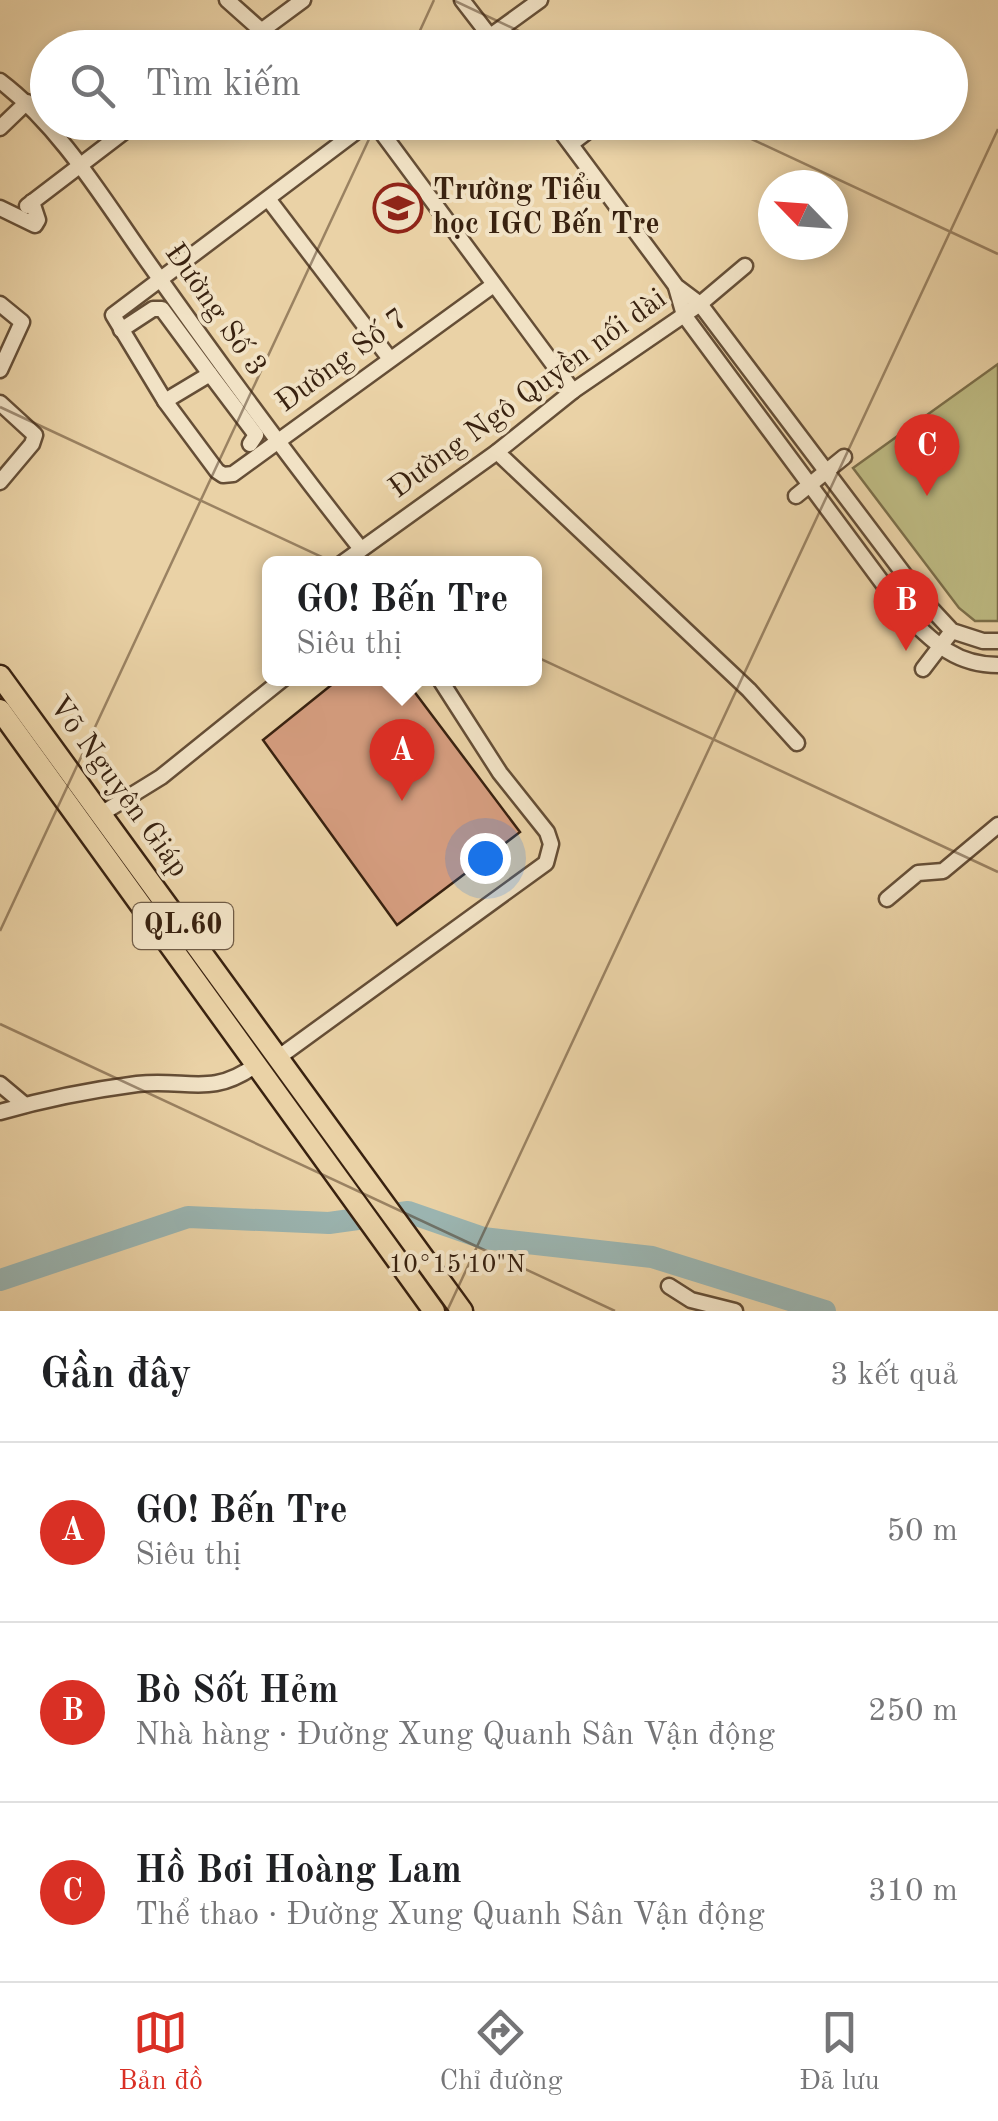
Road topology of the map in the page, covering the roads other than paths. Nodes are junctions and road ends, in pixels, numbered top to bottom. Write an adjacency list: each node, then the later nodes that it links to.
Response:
1 (227, 0): 5 (street)
2 (303, 0): 6 (street)
3 (462, 0): 7 (street)
4 (540, 0): 8 (street)
5 (258, 30)
6 (263, 30)
7 (486, 30)
8 (508, 30)
9 (0, 81): 10 (street, Đường Số 3)
10 (27, 102): 11 (street, Đường Số 3); 12 (street)
11 (30, 106)
12 (0, 128)
13 (58, 140): 20 (street, Đường Số 3)
14 (114, 140): 20 (street)
15 (348, 140): 21 (street)
16 (385, 140): 25 (street)
17 (568, 140): 19 (street)
18 (576, 140): 19 (street)
19 (571, 144): 26 (street)
20 (79, 166): 22 (street); 24 (street, Đường Số 3)
21 (269, 200): 24 (street); 31 (street)
22 (0, 208)
23 (744, 266): 28 (street, Đường Ngô Quyền nối dài)
24 (160, 280): 30 (street); 37 (street, Đường Số 3)
25 (492, 286): 31 (street, Đường Số 7); 34 (street)
26 (676, 286): 28 (street); 29 (street)
27 (0, 304): 32 (street)
28 (700, 304): 29 (street, Đường Ngô Quyền nối dài); 41 (street)
29 (684, 315): 34 (street, Đường Ngô Quyền nối dài); 43 (street)
30 (122, 330): 33 (street); 35 (street)
31 (390, 359): 37 (street, Đường Số 7)
32 (0, 370)
33 (210, 374): 35 (street); 38 (street)
34 (573, 391): 39 (street, Đường Ngô Quyền nối dài)
35 (165, 400): 37 (street, Đường Số 7)
36 (0, 403): 42 (street)
37 (276, 443): 45 (street, Đường Số 3)
38 (250, 444)
39 (497, 452): 45 (street, Đường Ngô Quyền nối dài); 56 (street)
40 (844, 457): 41 (street)
41 (828, 470): 43 (street); 47 (street)
42 (0, 482)
43 (811, 484): 44 (street); 49 (street)
44 (796, 496)
45 (361, 549): 46 (street, Đường Ngô Quyền nối dài)
46 (351, 556)
47 (952, 631): 48 (street); 49 (street)
48 (998, 641)
49 (939, 648): 50 (street); 51 (street)
50 (998, 665)
51 (923, 670)
52 (1, 679): 57 (highway, Võ Nguyên Giáp / QL.60)
53 (274, 686): 57 (street)
54 (443, 686): 60 (street)
55 (0, 710): 61 (highway, Võ Nguyên Giáp / QL.60)
56 (797, 742)
57 (101, 814): 60 (highway, Võ Nguyên Giáp / QL.60)
58 (998, 824): 59 (street)
59 (887, 899)
60 (278, 1057): 67 (highway, Võ Nguyên Giáp / QL.60)
61 (256, 1065): 63 (street); 66 (highway, Võ Nguyên Giáp / QL.60)
62 (0, 1084): 63 (street)
63 (25, 1105): 64 (street)
64 (0, 1112)
65 (669, 1286): 68 (street)
66 (434, 1311)
67 (462, 1311)
68 (735, 1311)

